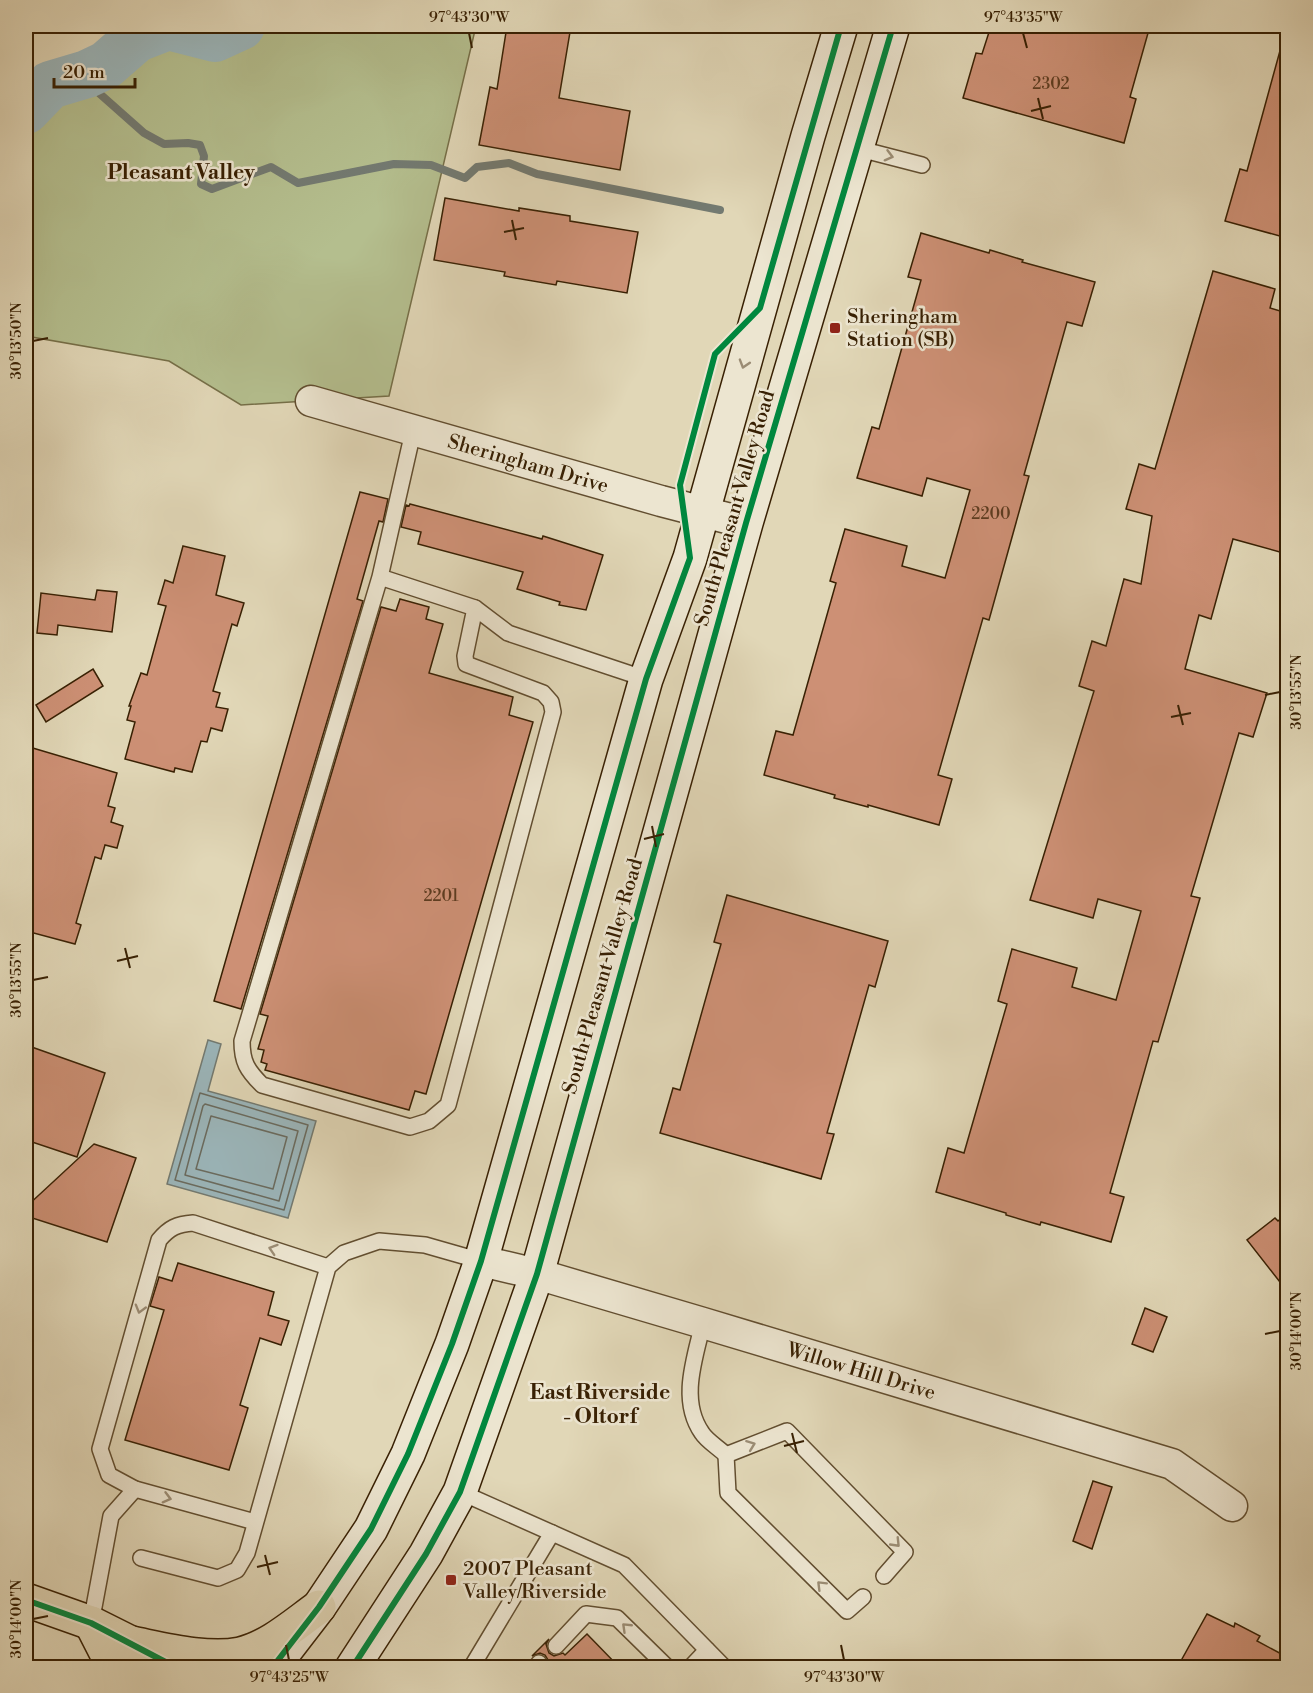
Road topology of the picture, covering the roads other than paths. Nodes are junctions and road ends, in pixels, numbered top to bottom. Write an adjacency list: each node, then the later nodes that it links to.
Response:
1 (841, 26): 3 (main road, South Pleasant Valley Road)
2 (892, 26): 4 (main road, South Pleasant Valley Road)
3 (808, 136): 4 (main road); 8 (main road, South Pleasant Valley Road, one-way to 8)
4 (856, 148): 5 (lane, one-way to 5); 9 (main road, South Pleasant Valley Road)
5 (922, 165)
6 (311, 401): 7 (street, Sheringham Drive)
7 (413, 432): 8 (street, Sheringham Drive); 10 (lane)
8 (703, 512): 9 (street, Sheringham Drive); 12 (main road, South Pleasant Valley Road)
9 (746, 523): 15 (main road, South Pleasant Valley Road)
10 (380, 577): 11 (lane); 11 (lane)
11 (475, 608): 12 (lane)
12 (646, 679): 13 (main road, South Pleasant Valley Road)
13 (481, 1260): 14 (lane); 15 (street, Willow Hill Drive); 27 (main road, South Pleasant Valley Road)
14 (328, 1267): 18 (lane, one-way to 18); 21 (lane)
15 (537, 1274): 16 (street, Willow Hill Drive); 19 (main road, South Pleasant Valley Road)
16 (703, 1323): 17 (lane); 20 (street, Willow Hill Drive)
17 (726, 1455): 24 (lane, one-way to 24); 25 (lane, one-way to 17)
18 (135, 1489): 21 (lane, one-way to 21); 28 (lane)
19 (460, 1492): 22 (lane); 34 (main road, South Pleasant Valley Road)
20 (1232, 1506)
21 (255, 1522): 23 (lane)
22 (552, 1533): 30 (lane); 35 (lane)
23 (141, 1558)
24 (884, 1576)
25 (863, 1597)
26 (26, 1600): 28 (main road)
27 (319, 1607): 31 (main road); 33 (main road, South Pleasant Valley Road)
28 (91, 1623): 31 (main road)
29 (556, 1646): 36 (lane, one-way to 29)
30 (707, 1650): 37 (lane); 38 (lane)
31 (122, 1655): 32 (main road)
32 (177, 1668)
33 (272, 1668)
34 (352, 1668)
35 (471, 1668)
36 (668, 1668)
37 (690, 1668)
38 (725, 1668)

